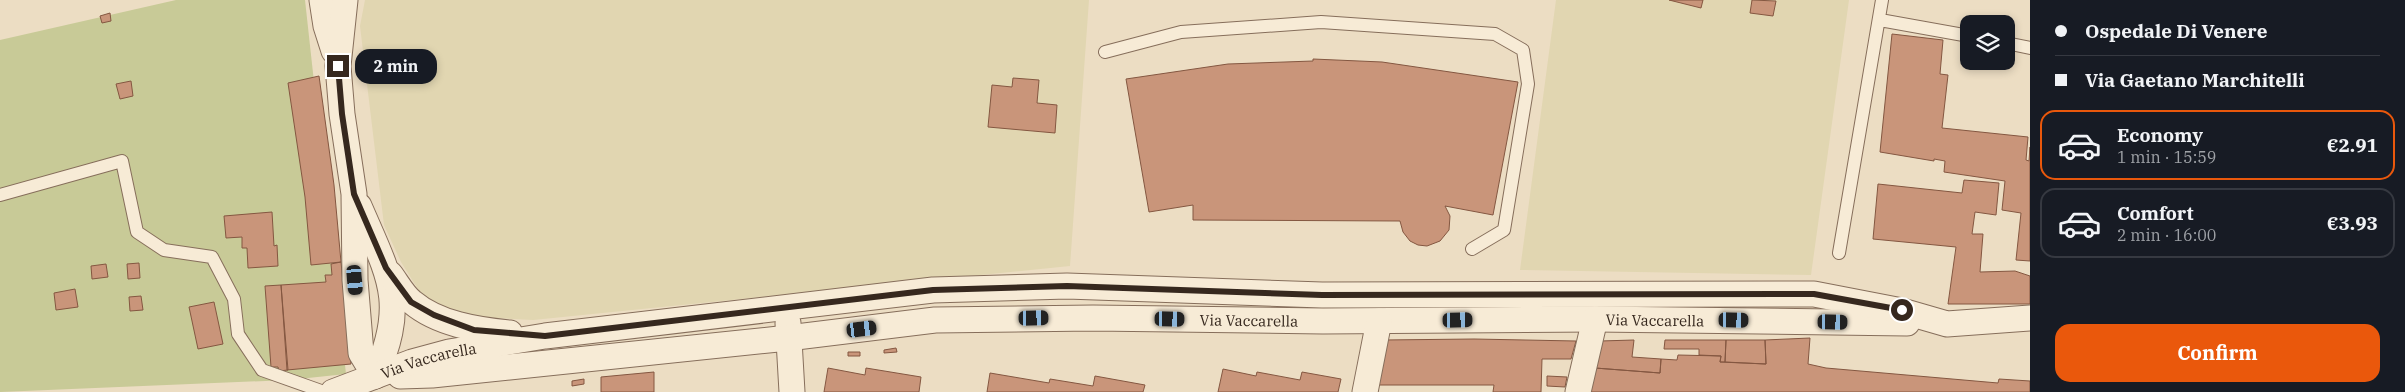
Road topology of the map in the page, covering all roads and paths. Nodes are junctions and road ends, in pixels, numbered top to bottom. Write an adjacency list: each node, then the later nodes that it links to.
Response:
1 (322, 0): 9 (street)
2 (344, 0): 9 (street)
3 (1882, 0): 4 (lane)
4 (1880, 20): 5 (lane); 13 (lane)
5 (1960, 34)
6 (2015, 45): 7 (lane)
7 (2030, 48)
8 (1105, 52): 12 (lane)
9 (338, 66): 10 (street)
10 (354, 194): 14 (street); 22 (street)
11 (0, 195): 23 (lane)
12 (1472, 249)
13 (1839, 253)
14 (386, 268): 20 (street); 22 (street)
15 (788, 308): 19 (street, Via Vaccarella); 20 (street, Via Vaccarella); 21 (street)
16 (2030, 318): 19 (street, Via Vaccarella)
17 (1595, 319): 18 (street, Via Vaccarella); 19 (street, Via Vaccarella); 27 (street)
18 (1379, 321): 21 (street, Via Vaccarella); 26 (street)
19 (1947, 324)
20 (545, 336): 22 (street, Via Vaccarella)
21 (788, 338): 22 (street, Via Vaccarella); 25 (street)
22 (375, 376): 24 (street, Via Vaccarella)
23 (324, 392)
24 (333, 392)
25 (792, 392)
26 (1366, 392)
27 (1578, 392)

